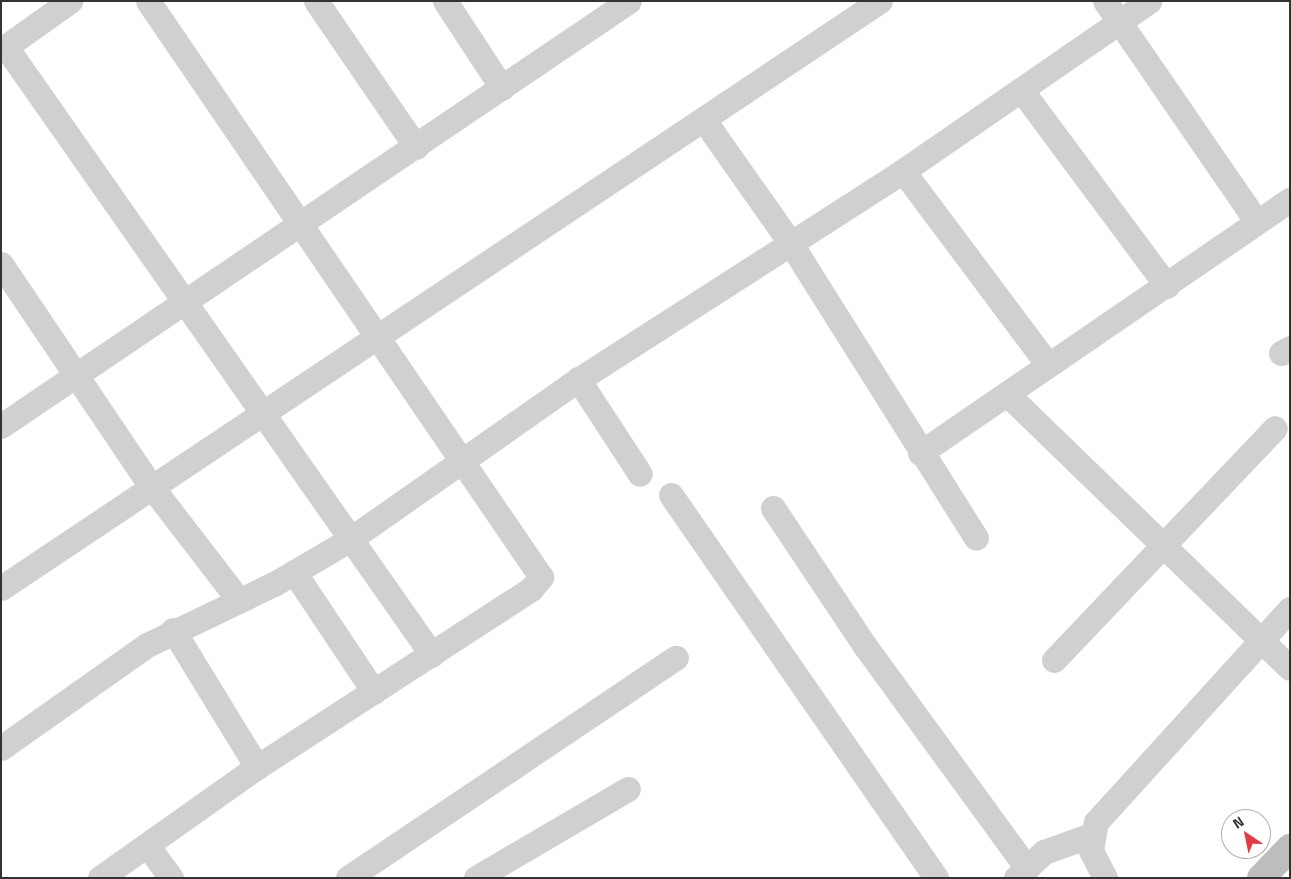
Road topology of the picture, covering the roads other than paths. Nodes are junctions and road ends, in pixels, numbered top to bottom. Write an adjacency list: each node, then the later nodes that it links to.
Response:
1 (70, 1): 10 (street)
2 (148, 1): 18 (street)
3 (316, 1): 14 (street)
4 (445, 1): 11 (street)
5 (629, 1): 11 (street)
6 (880, 1): 13 (street)
7 (1105, 1): 9 (street)
8 (1149, 1): 9 (street)
9 (1120, 22): 12 (street); 17 (street)
10 (4, 48): 22 (street)
11 (502, 88): 14 (street)
12 (1022, 91): 15 (street); 21 (street)
13 (704, 120): 19 (street); 23 (street)
14 (416, 147): 18 (street)
15 (903, 171): 19 (street); 24 (street)
16 (1290, 200): 17 (street)
17 (1256, 221): 21 (street)
18 (298, 226): 22 (street); 23 (street)
19 (791, 244): 26 (street); 31 (street)
20 (1, 264): 25 (street)
21 (1166, 286): 24 (street)
22 (183, 304): 25 (street); 28 (street)
23 (376, 340): 28 (street); 32 (street)
24 (1048, 365): 27 (street)
25 (78, 375): 29 (street); 34 (street)
26 (578, 379): 32 (street); 33 (street)
27 (1008, 395): 31 (street); 39 (street)
28 (262, 413): 34 (street); 38 (street)
29 (1, 426)
30 (1275, 428): 39 (street)
31 (920, 453): 37 (street)
32 (461, 459): 38 (street); 46 (street)
33 (640, 474)
34 (151, 486): 41 (street); 42 (street)
35 (671, 495): 62 (street)
36 (773, 508): 57 (street)
37 (976, 538)
38 (349, 540): 40 (street); 46 (street)
39 (1163, 543): 45 (street); 48 (street)
40 (294, 572): 42 (street); 50 (street)
41 (1, 588)
42 (238, 600): 44 (street)
43 (1290, 609): 45 (street)
44 (173, 630): 51 (street); 52 (street)
45 (1258, 639): 49 (street); 54 (street)
46 (432, 655): 50 (street)
47 (676, 658): 60 (street)
48 (1054, 660)
49 (1290, 668)
50 (374, 692): 52 (street)
51 (1, 748)
52 (257, 767): 55 (street)
53 (628, 789): 61 (street)
54 (1091, 835): 57 (street); 63 (street)
55 (147, 845): 58 (street); 59 (street)
56 (1290, 848): 64 (street)
57 (1021, 873)
58 (100, 878)
59 (171, 878)
60 (348, 878)
61 (476, 878)
62 (936, 878)
63 (1105, 878)
64 (1261, 878)

